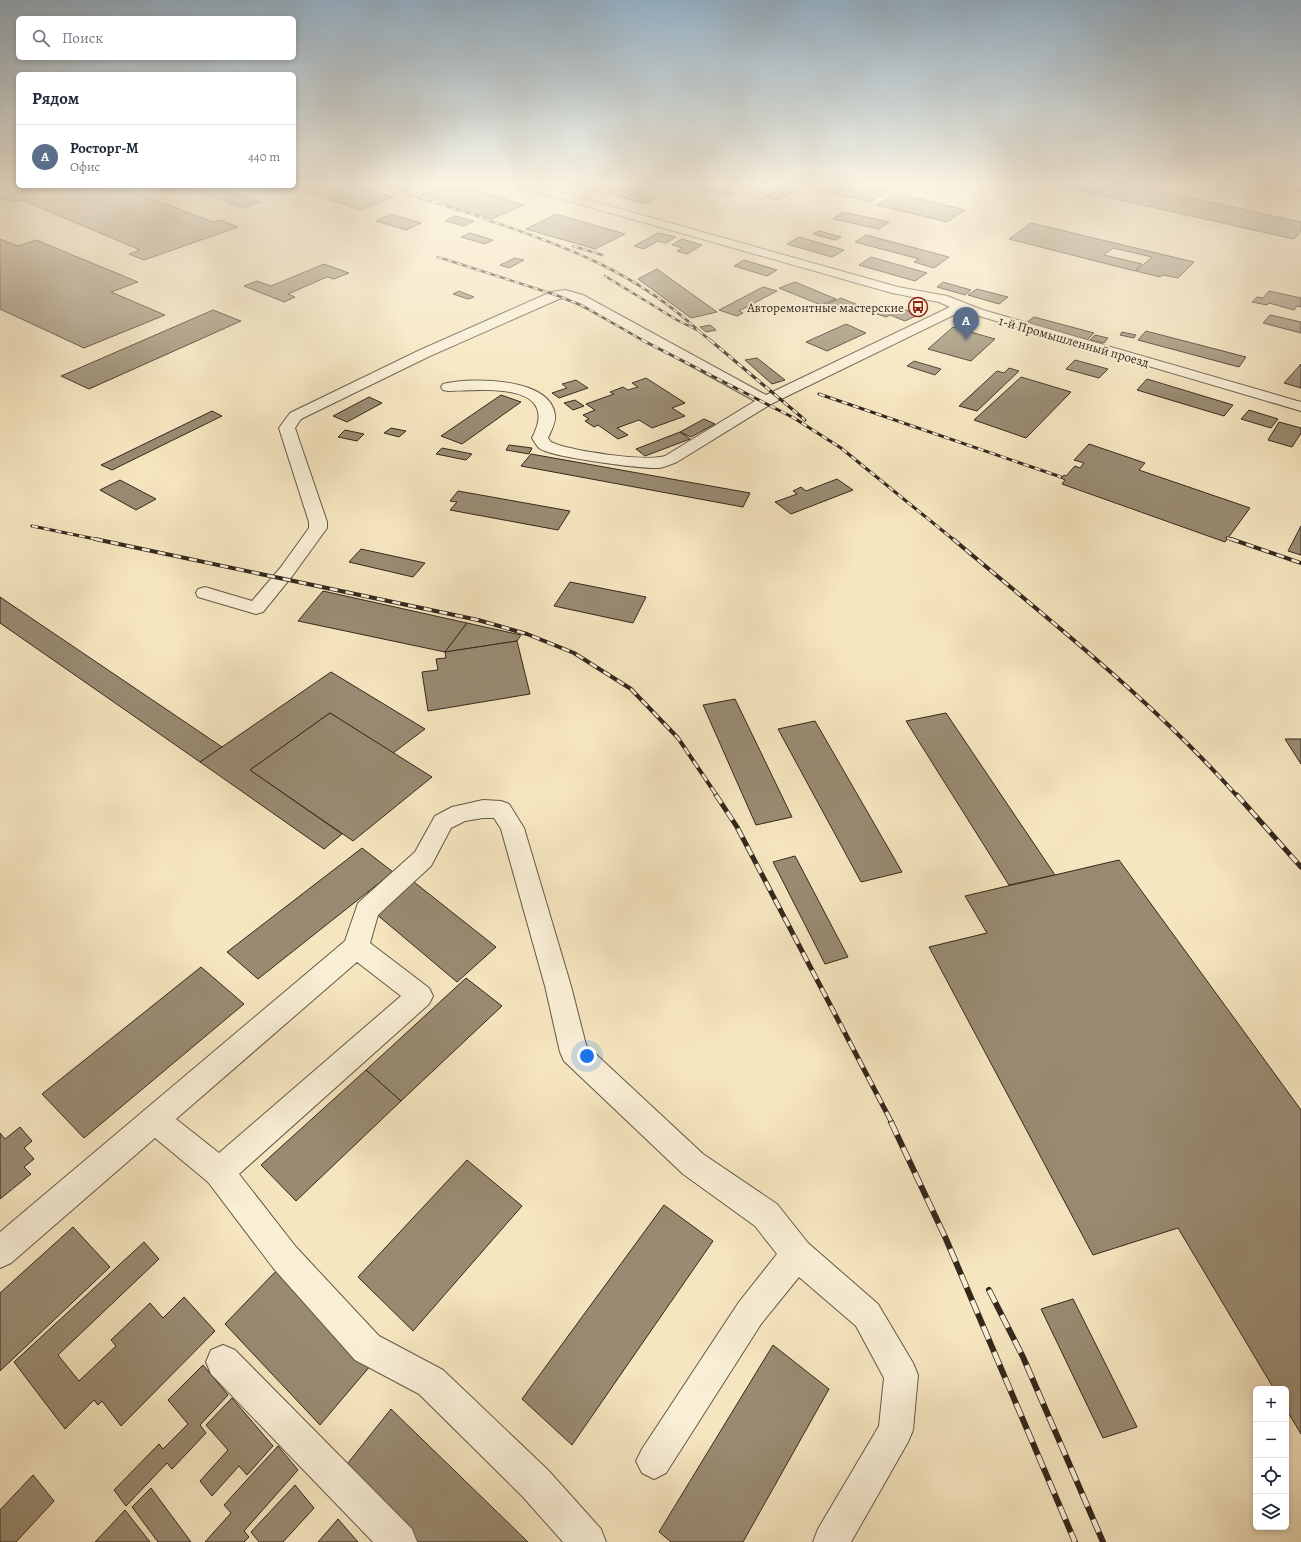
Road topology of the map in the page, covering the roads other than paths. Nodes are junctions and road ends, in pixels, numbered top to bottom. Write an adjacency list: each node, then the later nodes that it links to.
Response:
1 (779, 257): 2 (street, 1-й Промышленный проезд)
2 (962, 306): 4 (street); 5 (street, 1-й Промышленный проезд)
3 (448, 386): 4 (street)
4 (766, 400): 6 (street)
5 (1301, 407)
6 (206, 592)
7 (356, 947): 8 (street); 9 (street); 11 (street)
8 (154, 1119): 9 (street); 10 (street)
9 (219, 1172): 15 (street)
10 (0, 1252)
11 (797, 1254): 13 (street); 16 (street)
12 (223, 1362): 14 (street)
13 (654, 1461)
14 (399, 1542)
15 (588, 1542)
16 (831, 1542)

